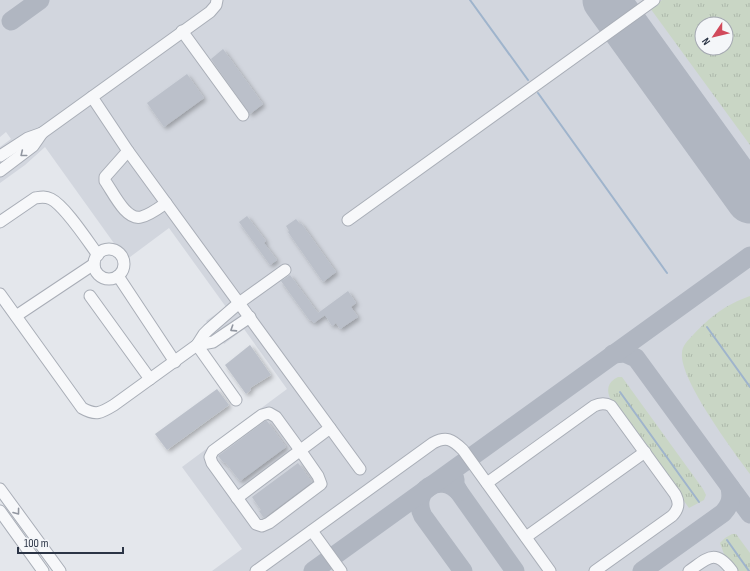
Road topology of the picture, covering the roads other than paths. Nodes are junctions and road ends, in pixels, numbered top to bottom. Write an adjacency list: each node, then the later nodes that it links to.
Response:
1 (217, 0): 3 (street)
2 (654, 0): 11 (street)
3 (182, 31): 4 (street); 5 (street)
4 (92, 98): 6 (street); 7 (street)
5 (243, 115)
6 (42, 134): 8 (street); 9 (street, one-way to 9)
7 (128, 151): 10 (street); 10 (street)
8 (0, 156)
9 (0, 171)
10 (166, 203): 18 (street)
11 (348, 220)
12 (0, 222): 13 (street)
13 (96, 259): 15 (street); 15 (street); 19 (street)
14 (285, 270): 18 (street)
15 (118, 276): 22 (street)
16 (1, 296): 19 (street)
17 (90, 296): 23 (street)
18 (239, 303): 20 (street); 21 (street)
19 (16, 316): 23 (street)
20 (250, 317): 21 (street, one-way to 21); 25 (street)
21 (197, 345): 22 (street); 24 (street)
22 (175, 362): 23 (street)
23 (150, 379)
24 (236, 400)
25 (330, 428): 26 (street); 28 (street)
26 (300, 450): 31 (street); 31 (street); 31 (street)
27 (645, 452): 29 (street); 35 (street); 42 (street)
28 (360, 469)
29 (487, 483): 33 (street); 35 (street)
30 (0, 489): 34 (street, one-way to 34)
31 (236, 498)
32 (0, 511): 36 (street)
33 (312, 531): 39 (street); 40 (street)
34 (35, 535): 36 (street); 38 (street)
35 (526, 538): 41 (street)
36 (23, 543): 37 (street)
37 (43, 571)
38 (60, 571)
39 (256, 571)
40 (341, 571)
41 (550, 571)
42 (595, 571)
43 (689, 571): 44 (street)
44 (732, 571)

